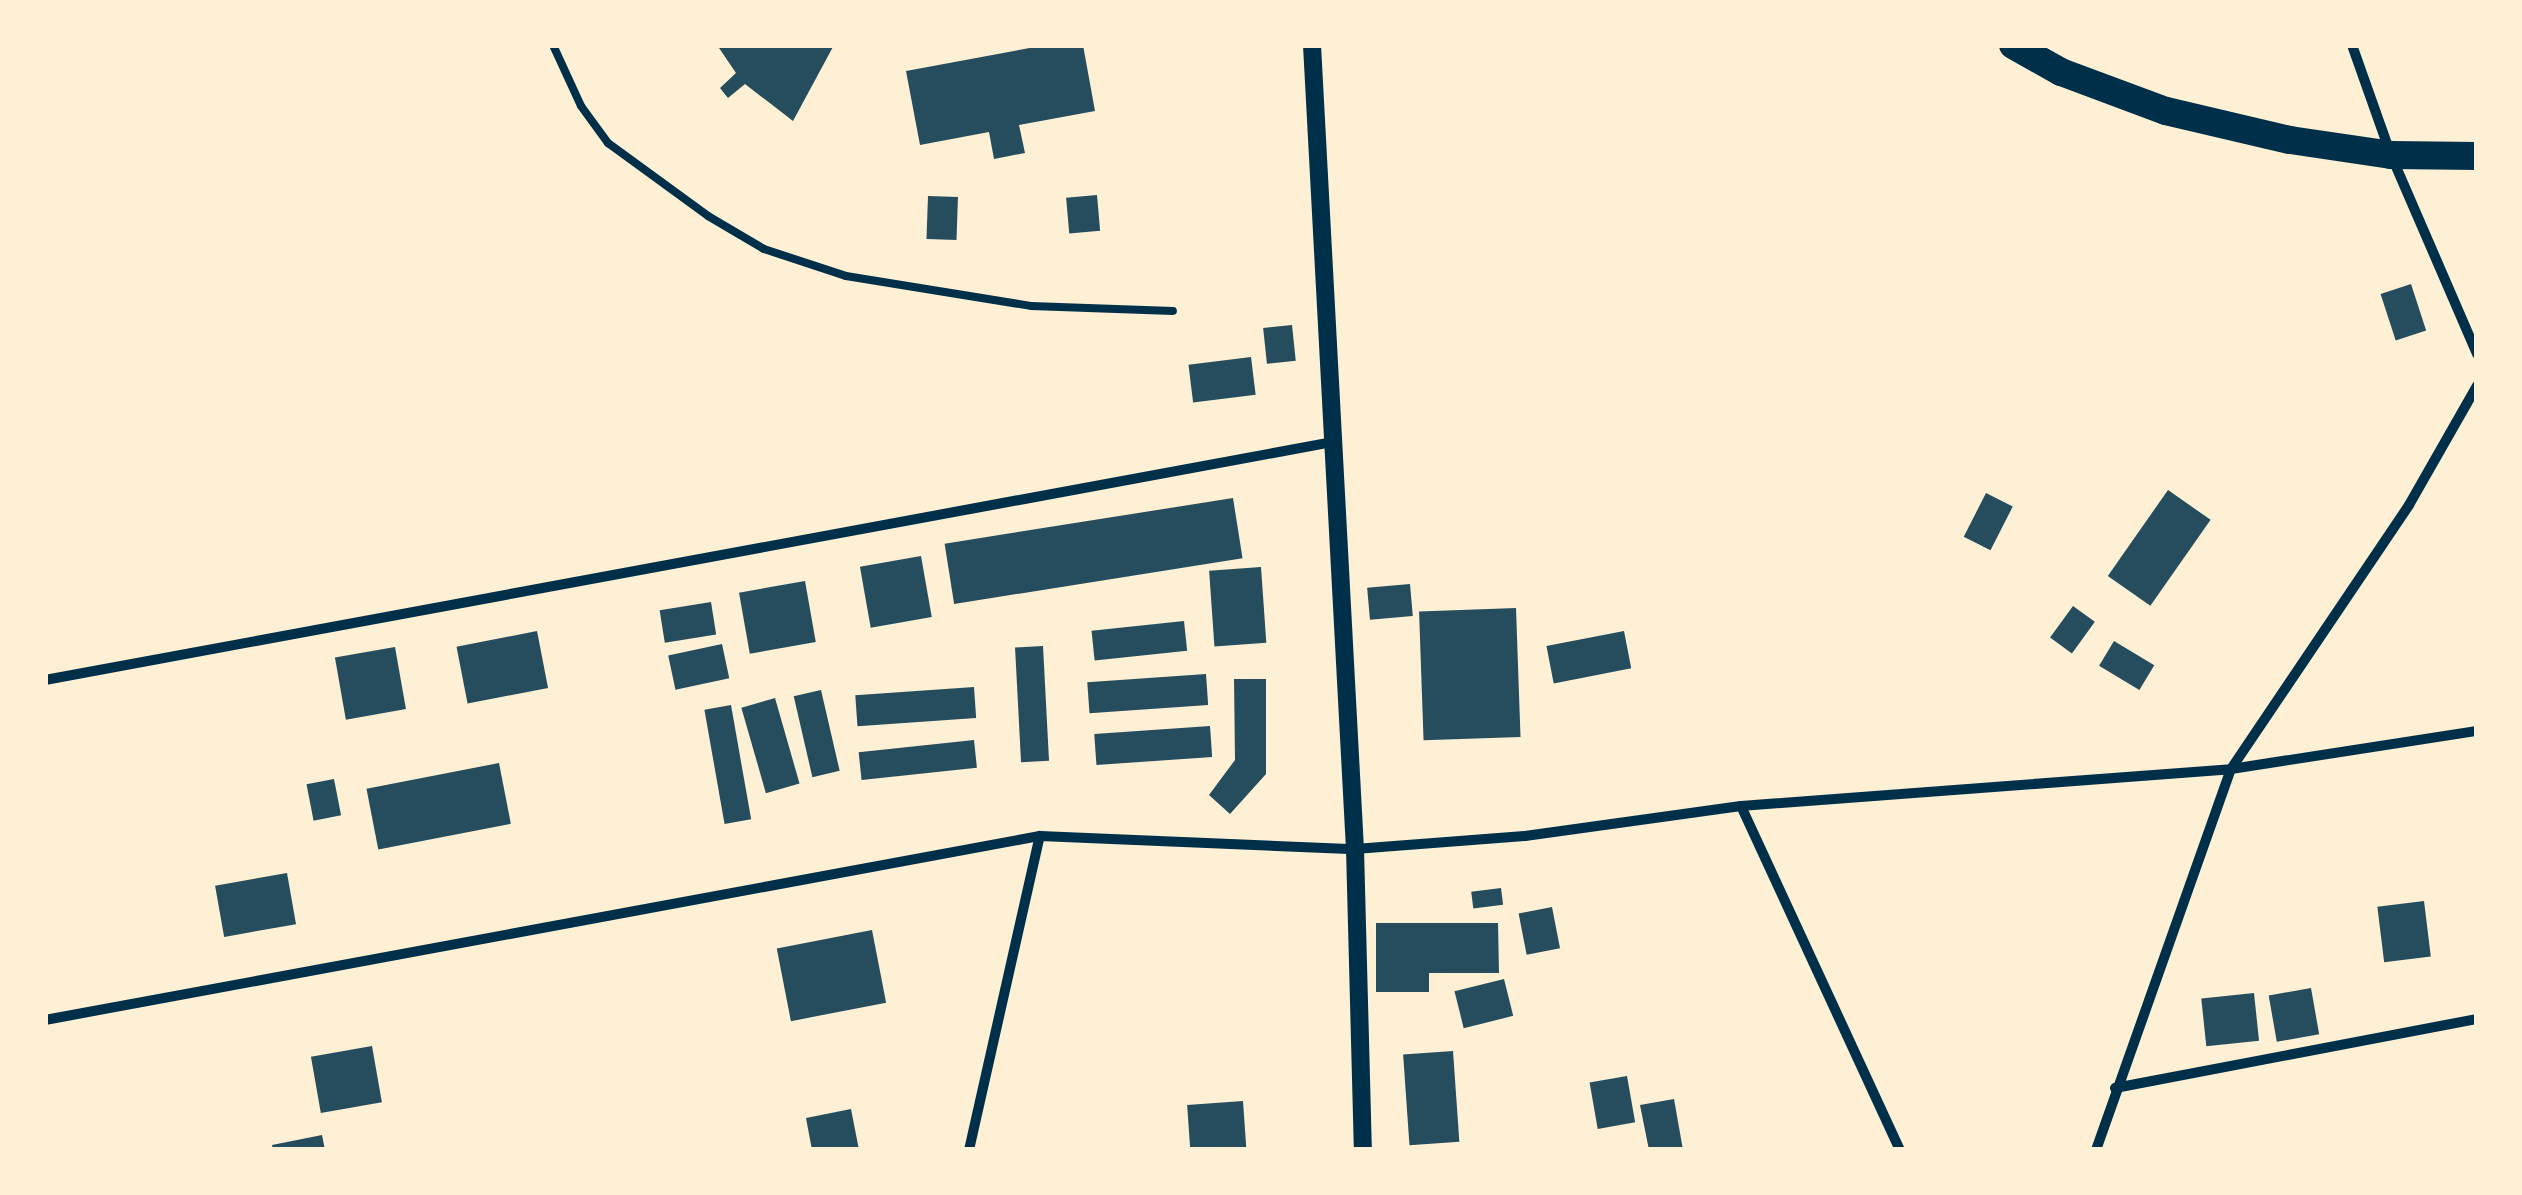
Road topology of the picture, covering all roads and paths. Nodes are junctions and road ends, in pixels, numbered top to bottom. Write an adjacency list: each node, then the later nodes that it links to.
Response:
1 (553, 45): 7 (lane)
2 (1312, 45): 10 (street)
3 (2013, 45): 5 (highway)
4 (2352, 45): 5 (street)
5 (2390, 155): 6 (highway); 8 (street)
6 (2477, 156)
7 (1173, 311)
8 (2477, 354)
9 (2477, 386): 13 (street)
10 (1333, 442): 11 (street); 16 (street)
11 (45, 680)
12 (2477, 731): 13 (street)
13 (2231, 769): 14 (street); 19 (street)
14 (1741, 806): 16 (street); 22 (street)
15 (1040, 836): 16 (street); 18 (street); 20 (street)
16 (1355, 849): 21 (street)
17 (2477, 1019): 19 (street)
18 (45, 1020)
19 (2115, 1088): 23 (street)
20 (970, 1150)
21 (1362, 1150)
22 (1900, 1150)
23 (2096, 1150)

